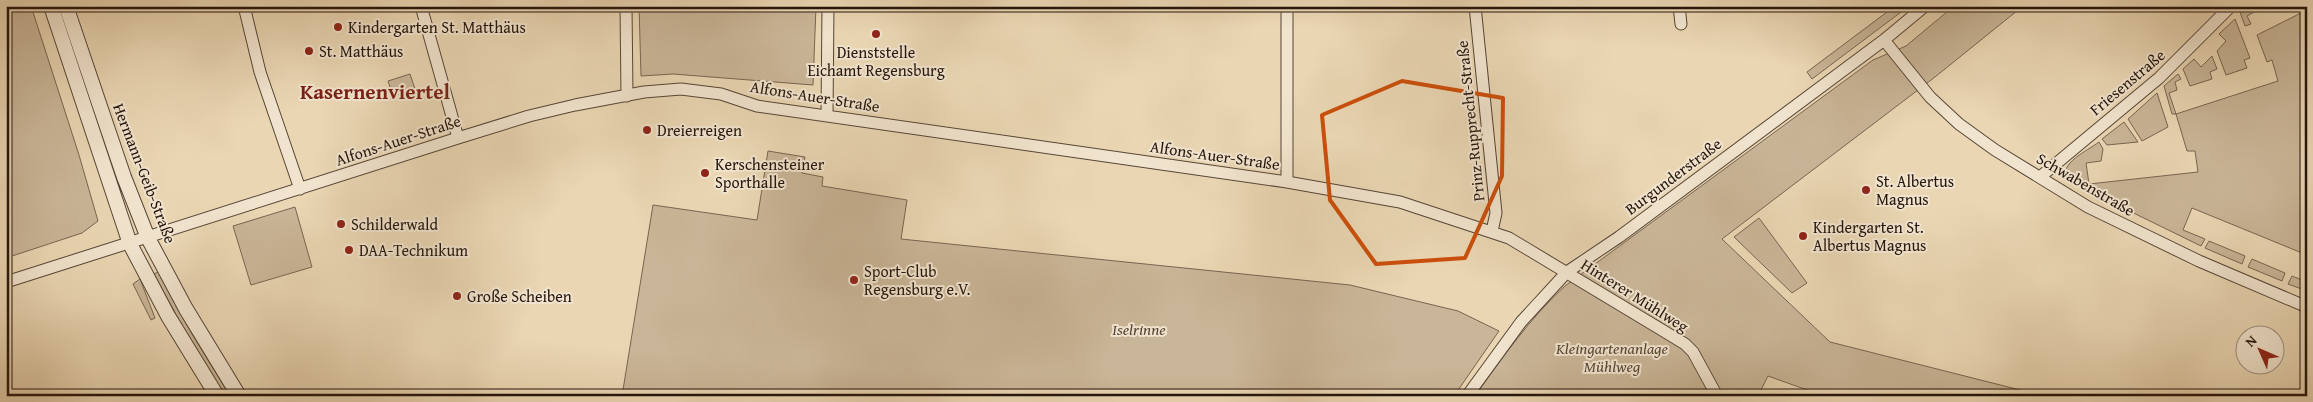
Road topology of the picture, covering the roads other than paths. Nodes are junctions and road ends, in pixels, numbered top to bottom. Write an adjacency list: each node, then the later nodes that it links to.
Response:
1 (51, 6): 22 (street, Hermann-Geib-Straße)
2 (66, 6): 21 (street, Hermann-Geib-Straße)
3 (244, 6): 19 (street)
4 (421, 6): 16 (street)
5 (626, 6): 14 (street)
6 (828, 6): 15 (street)
7 (1288, 6): 18 (street)
8 (1475, 6): 20 (street, Prinz-Rupprecht-Straße)
9 (1679, 6): 12 (street)
10 (1924, 6): 13 (street, Burgunderstraße)
11 (2231, 6): 17 (street, Friesenstraße)
12 (1681, 24)
13 (1884, 40): 17 (street, Schwabenstraße); 23 (street, Burgunderstraße)
14 (627, 96): 15 (street, Alfons-Auer-Straße); 16 (street, Alfons-Auer-Straße)
15 (827, 115): 18 (street, Alfons-Auer-Straße)
16 (458, 138): 19 (street, Alfons-Auer-Straße)
17 (2040, 177): 25 (street, Schwabenstraße)
18 (1288, 182): 20 (street, Alfons-Auer-Straße)
19 (300, 189): 21 (street, Alfons-Auer-Straße)
20 (1492, 231): 23 (street, Alfons-Auer-Straße)
21 (148, 238): 22 (street, Alfons-Auer-Straße); 27 (street, Hermann-Geib-Straße)
22 (130, 244): 24 (street, Alfons-Auer-Straße); 26 (street, Hermann-Geib-Straße)
23 (1567, 272): 28 (street, Burgunderstraße); 29 (street, Hinterer Mühlweg)
24 (6, 282)
25 (2307, 307)
26 (217, 396)
27 (239, 396)
28 (1466, 396)
29 (1717, 396)

